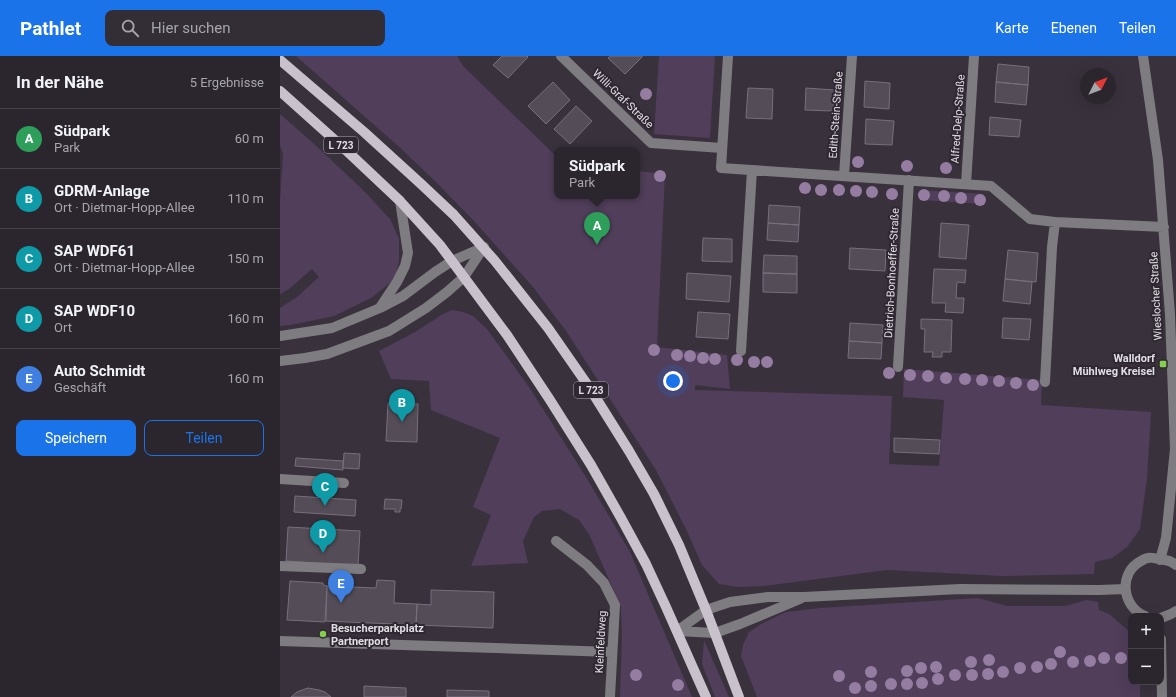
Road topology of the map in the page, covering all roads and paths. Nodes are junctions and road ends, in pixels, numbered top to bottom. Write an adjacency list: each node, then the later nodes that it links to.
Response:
1 (561, 56): 8 (street, Willi-Graf-Straße)
2 (728, 56): 8 (street)
3 (852, 56): 10 (street, Edith-Stein-Straße)
4 (974, 56): 12 (street, Alfred-Delp-Straße)
5 (1143, 56): 15 (street, Wieslocher Straße)
6 (280, 60): 16 (main road, L 723)
7 (280, 91): 13 (main road, L 723)
8 (722, 148): 9 (street)
9 (752, 170): 10 (street); 21 (street)
10 (844, 176): 11 (street)
11 (909, 180): 12 (street); 23 (street, Dietrich-Bonhoeffer-Straße)
12 (966, 184): 14 (street)
13 (400, 201): 17 (main road, L 723); 19 (street)
14 (1055, 222): 15 (street); 24 (street)
15 (1164, 228): 28 (street, Wieslocher Straße)
16 (484, 247): 17 (street); 18 (street); 34 (main road, L 723)
17 (452, 261): 18 (main road, L 723); 19 (street)
18 (464, 277): 22 (street); 38 (main road, L 723)
19 (380, 308): 20 (street)
20 (280, 336)
21 (741, 351)
22 (280, 362)
23 (898, 367)
24 (1046, 382)
25 (280, 479): 26 (street)
26 (344, 483)
27 (556, 541): 42 (street, Kleinfeldweg)
28 (1160, 560): 29 (street); 32 (street)
29 (1176, 565)
30 (280, 566): 31 (street)
31 (361, 569)
32 (1125, 589): 33 (street); 36 (street)
33 (804, 597): 34 (street); 39 (street)
34 (706, 610): 38 (street); 39 (main road, L 723)
35 (1176, 611): 37 (street)
36 (1139, 613)
37 (1164, 617)
38 (677, 631): 39 (street); 44 (main road, L 723)
39 (715, 633): 45 (main road, L 723)
40 (280, 641): 42 (street)
41 (1161, 649): 46 (street)
42 (612, 652): 43 (street, Kleinfeldweg)
43 (610, 697)
44 (706, 697)
45 (739, 697)
46 (1162, 697)

